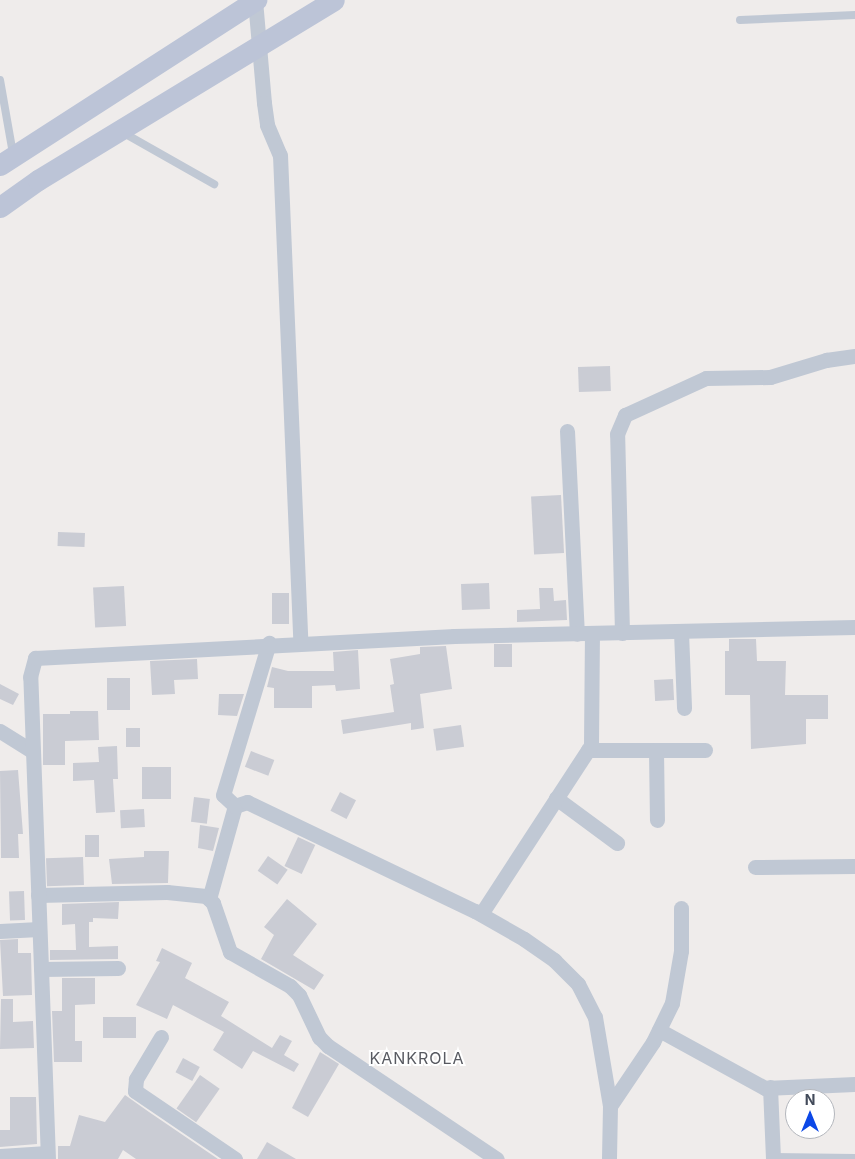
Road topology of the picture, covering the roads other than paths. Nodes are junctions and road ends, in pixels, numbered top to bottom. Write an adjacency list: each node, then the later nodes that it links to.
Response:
1 (256, 0): 5 (street); 8 (street)
2 (334, 0): 5 (street)
3 (855, 15): 4 (lane)
4 (740, 20)
5 (260, 44): 7 (street); 17 (street)
6 (0, 80): 8 (lane)
7 (120, 131): 9 (lane); 10 (street)
8 (7, 161)
9 (214, 184)
10 (0, 206)
11 (855, 356): 15 (street)
12 (568, 431): 16 (street)
13 (855, 627): 14 (street)
14 (681, 632): 15 (street); 19 (street)
15 (622, 633): 16 (street)
16 (584, 634): 17 (street); 21 (street)
17 (300, 641): 18 (street)
18 (269, 643): 24 (street); 26 (street)
19 (684, 708)
20 (0, 731): 24 (street)
21 (588, 750): 22 (street); 25 (street)
22 (656, 750): 23 (street); 27 (street)
23 (705, 750)
24 (32, 751): 31 (street)
25 (556, 798): 28 (street); 34 (street)
26 (235, 806): 32 (street); 34 (street)
27 (657, 820)
28 (617, 843)
29 (855, 866): 30 (street)
30 (755, 867)
31 (38, 895): 32 (street); 35 (street)
32 (209, 899): 49 (street)
33 (681, 908): 39 (street)
34 (481, 914): 43 (street)
35 (40, 929): 36 (street); 38 (street)
36 (0, 931)
37 (118, 968): 38 (street)
38 (41, 969): 45 (street)
39 (659, 1030): 42 (street); 43 (street)
40 (161, 1037): 48 (street)
41 (855, 1084): 42 (street)
42 (770, 1087): 46 (street)
43 (610, 1106): 50 (street)
44 (0, 1156): 45 (street)
45 (48, 1156)
46 (773, 1158): 47 (lane)
47 (855, 1158)
48 (235, 1159)
49 (497, 1159)
50 (609, 1159)

